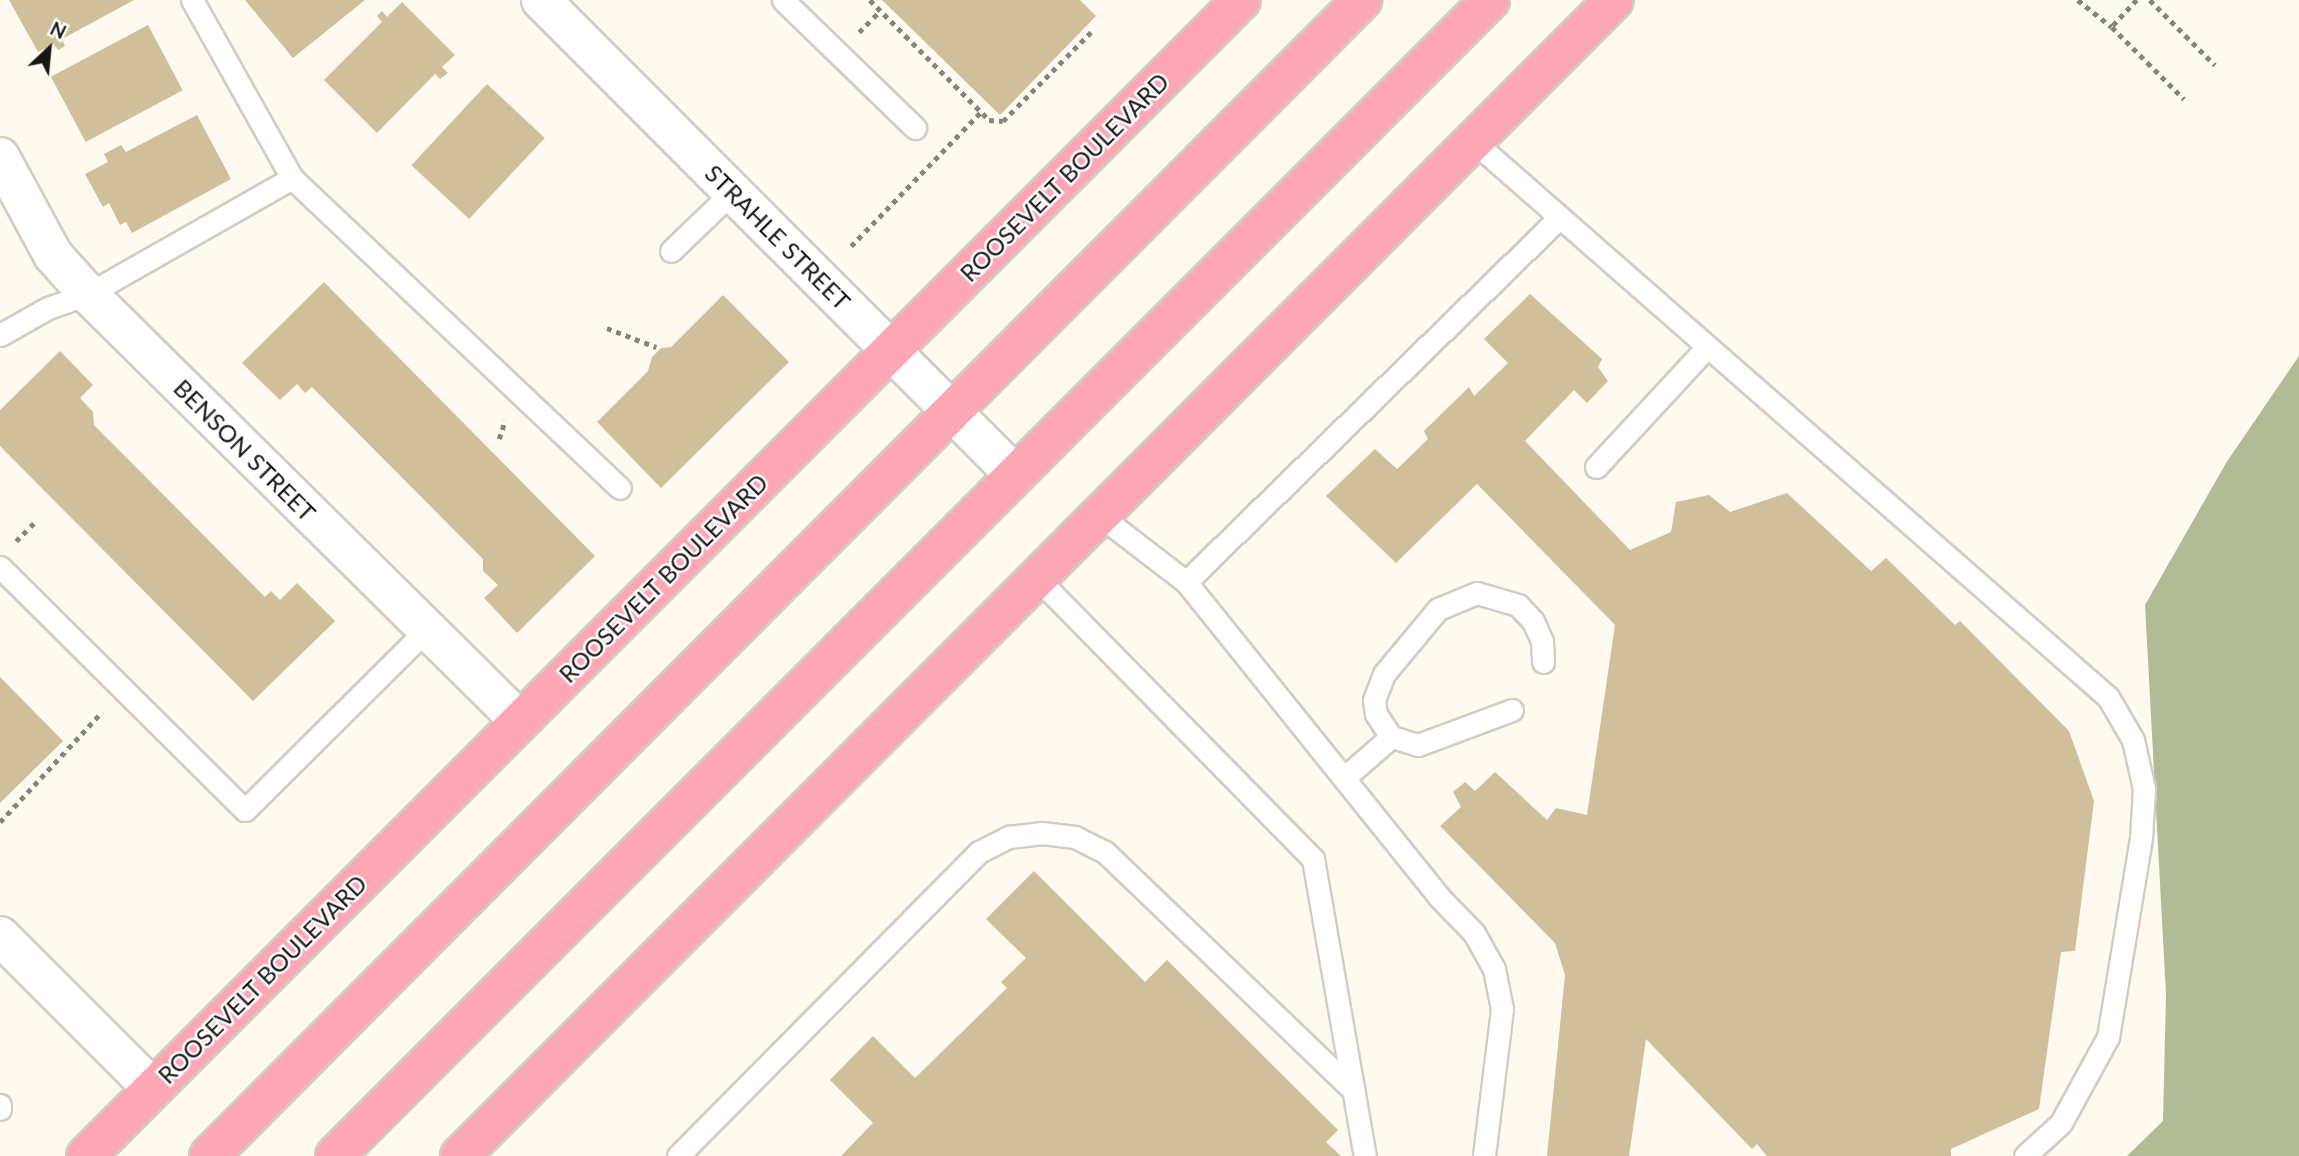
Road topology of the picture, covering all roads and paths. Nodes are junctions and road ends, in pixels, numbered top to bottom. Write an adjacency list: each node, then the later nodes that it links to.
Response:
1 (192, 0): 20 (lane)
2 (541, 0): 21 (street, STRAHLE STREET)
3 (783, 0): 17 (lane)
4 (870, 0): 16 (path)
5 (1241, 0): 30 (highway, ROOSEVELT BOULEVARD)
6 (1490, 0): 33 (highway)
7 (1614, 0): 18 (highway)
8 (2078, 0): 12 (path)
9 (2137, 0): 12 (path)
10 (2150, 0): 14 (path)
11 (1359, 3): 31 (highway)
12 (2112, 27): 15 (path)
13 (1091, 32): 16 (path)
14 (2215, 65)
15 (2184, 99)
16 (981, 112): 23 (path)
17 (915, 128)
18 (1473, 142): 22 (lane); 35 (highway)
19 (0, 157): 25 (street, BENSON STREET)
20 (292, 177): 25 (lane); 34 (lane)
21 (732, 192): 24 (lane); 30 (street, STRAHLE STREET)
22 (1559, 218): 29 (lane); 38 (lane)
23 (851, 246)
24 (671, 251)
25 (88, 294): 27 (lane); 39 (street, BENSON STREET)
26 (607, 328): 28 (path)
27 (0, 335)
28 (656, 347)
29 (1707, 347): 32 (lane); 57 (lane)
30 (891, 351): 31 (street, STRAHLE STREET); 42 (highway, ROOSEVELT BOULEVARD)
31 (951, 412): 33 (street, STRAHLE STREET); 51 (highway)
32 (1596, 467)
33 (1015, 475): 52 (highway)
34 (620, 488)
35 (1099, 516): 37 (highway); 38 (lane)
36 (0, 567): 39 (lane)
37 (1037, 578): 49 (lane); 53 (highway)
38 (1186, 582): 45 (lane)
39 (426, 630): 42 (street, BENSON STREET)
40 (1543, 662): 44 (lane)
41 (1512, 710): 44 (lane)
42 (520, 721): 48 (highway, ROOSEVELT BOULEVARD)
43 (84, 732): 46 (path)
44 (1391, 737): 45 (lane)
45 (1344, 778): 56 (lane)
46 (0, 822)
47 (2, 942): 48 (street)
48 (153, 1089): 50 (highway, ROOSEVELT BOULEVARD)
49 (1353, 1090): 54 (lane); 55 (lane)
50 (86, 1156)
51 (208, 1156)
52 (335, 1156)
53 (460, 1156)
54 (678, 1156)
55 (1365, 1156)
56 (1484, 1156)
57 (2025, 1156)

